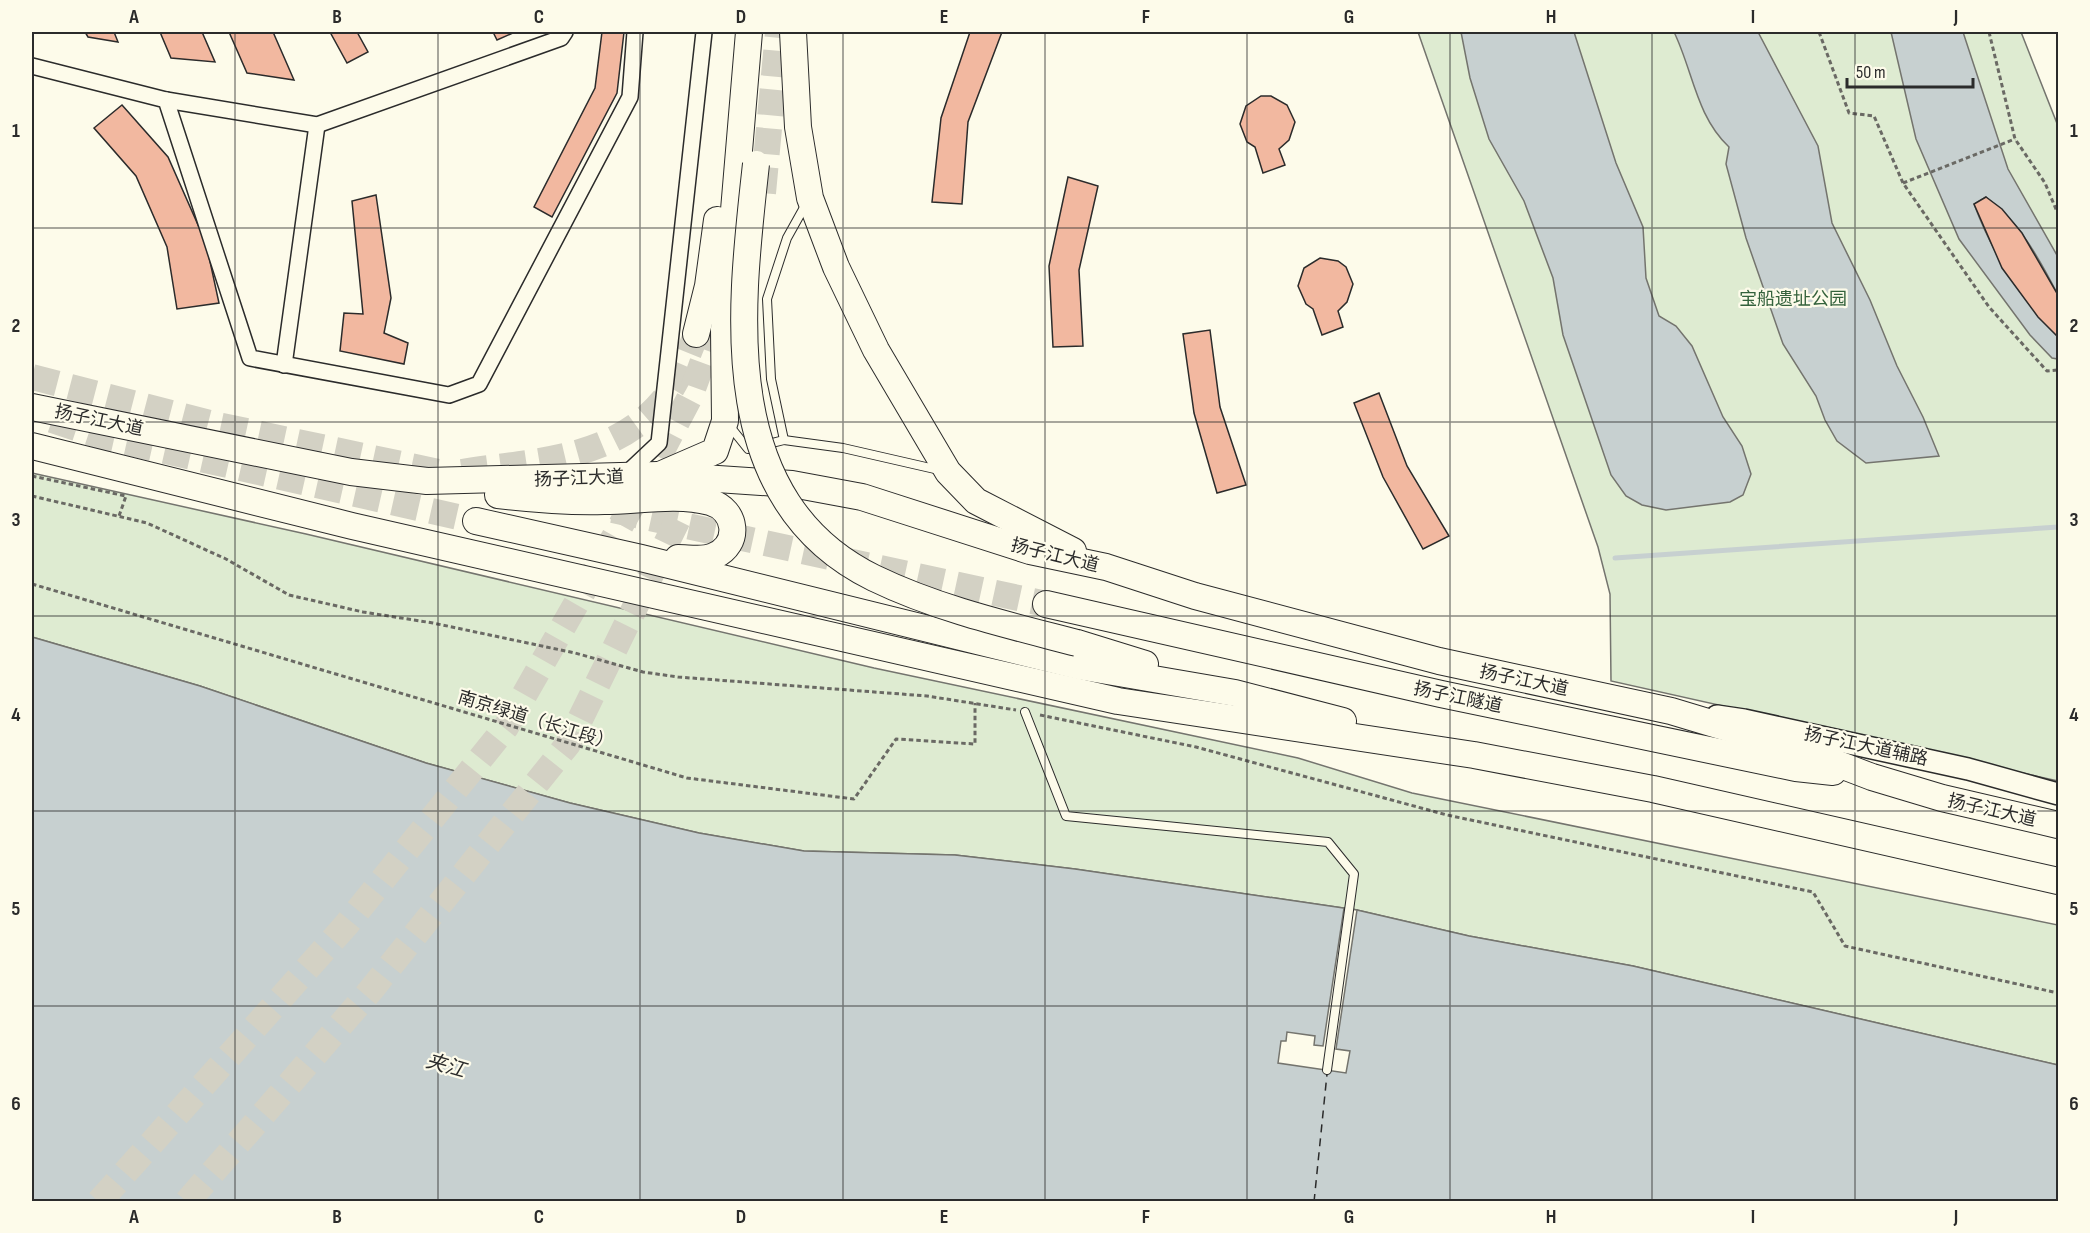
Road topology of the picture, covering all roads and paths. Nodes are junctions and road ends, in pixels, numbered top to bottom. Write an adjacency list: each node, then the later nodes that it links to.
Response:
1 (565, 32): 12 (street)
2 (635, 32): 18 (street)
3 (704, 32): 27 (street)
4 (734, 32): 17 (highway)
5 (749, 32): 21 (highway)
6 (763, 32): 36 (highway, bridge)
7 (792, 32): 15 (highway)
8 (1819, 32): 14 (path)
9 (1989, 32): 13 (path)
10 (32, 66): 11 (street)
11 (166, 100): 12 (street); 18 (street)
12 (317, 125): 18 (street)
13 (2015, 139): 14 (path); 16 (path)
14 (1903, 183): 19 (path)
15 (810, 198): 22 (lane); 24 (highway)
16 (2058, 214)
17 (696, 334)
18 (284, 365)
19 (2058, 370)
20 (33, 407): 28 (highway, 扬子江大道)
21 (725, 421): 22 (lane); 25 (highway)
22 (784, 440): 24 (lane)
23 (32, 446): 40 (highway)
24 (948, 472): 33 (highway)
25 (658, 475): 27 (highway, 扬子江大道); 33 (highway, 扬子江大道)
26 (32, 476): 30 (path)
27 (624, 476): 28 (highway, 扬子江大道)
28 (427, 481): 32 (highway)
29 (32, 496): 30 (path)
30 (119, 516): 37 (path)
31 (476, 521): 32 (highway)
32 (641, 558): 36 (highway)
33 (1106, 567): 38 (highway, 扬子江大道)
34 (32, 584): 37 (path, 南京绿道（长江段）)
35 (1046, 604): 41 (highway, 扬子江隧道)
36 (1235, 693): 40 (highway)
37 (975, 704): 39 (path)
38 (1671, 711): 41 (highway, 扬子江大道); 42 (main road, 扬子江大道辅路)
39 (1025, 712): 45 (path); 46 (lane)
40 (1474, 755): 44 (highway)
41 (1872, 777): 43 (highway, 扬子江大道)
42 (2058, 794)
43 (2058, 825)
44 (2053, 882)
45 (2058, 993)
46 (1327, 1070)

